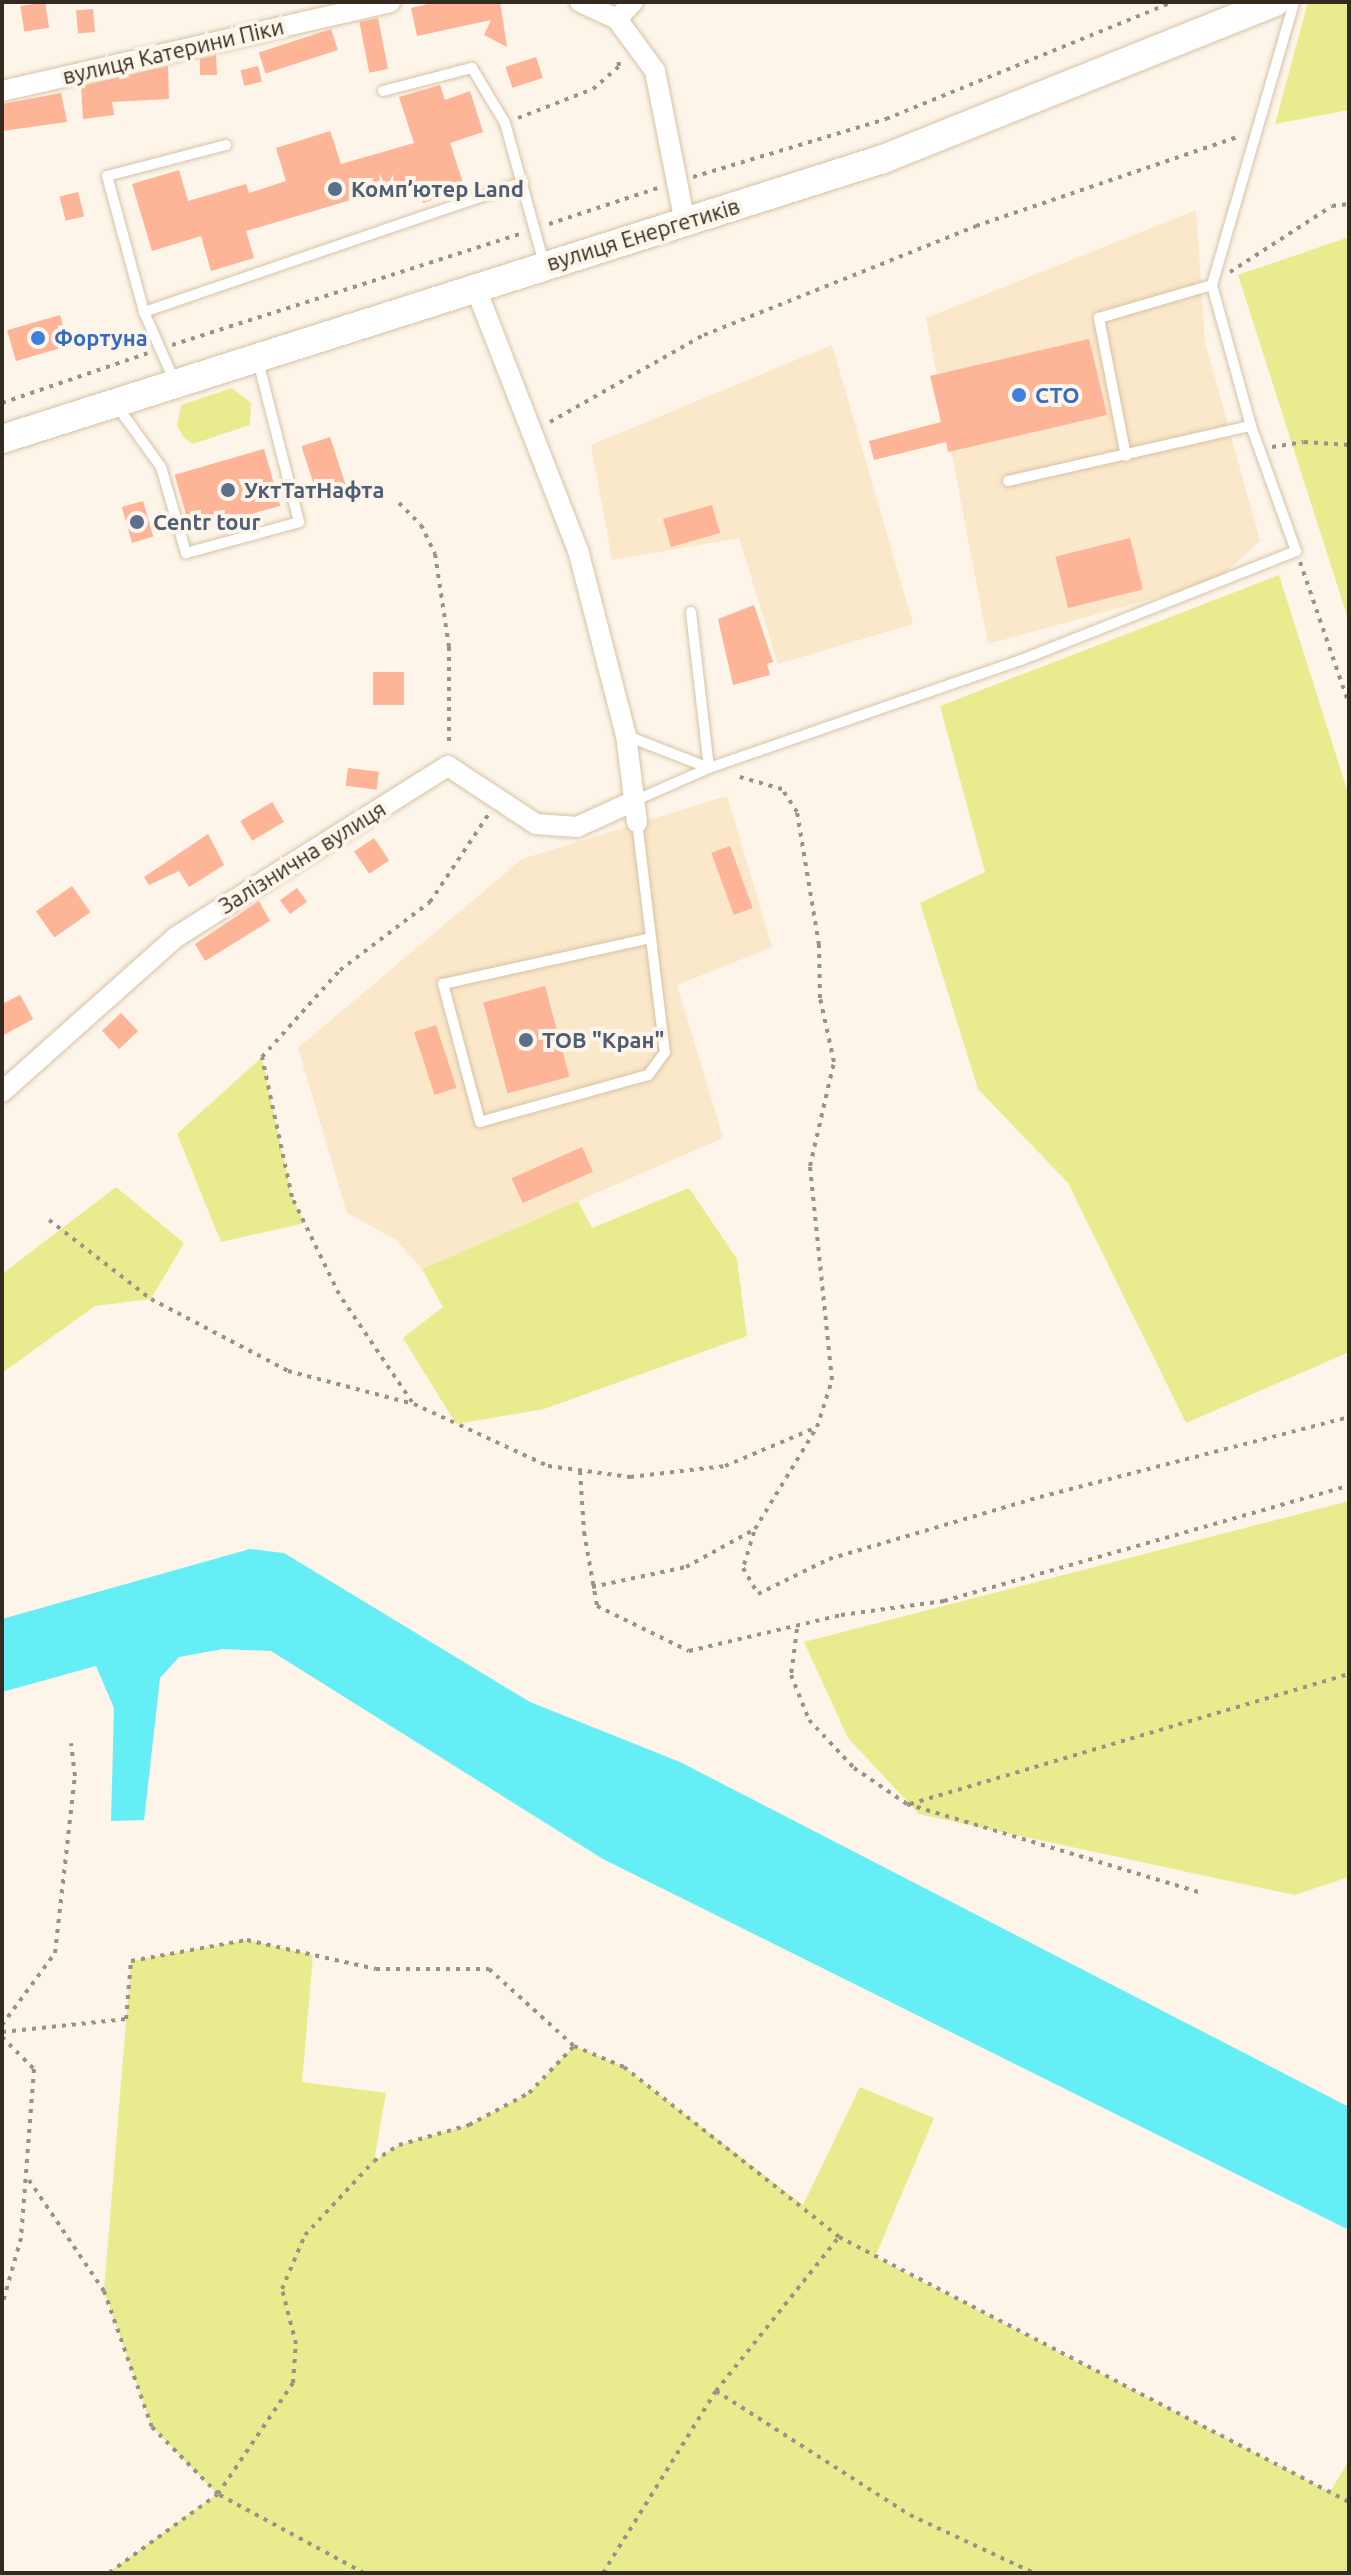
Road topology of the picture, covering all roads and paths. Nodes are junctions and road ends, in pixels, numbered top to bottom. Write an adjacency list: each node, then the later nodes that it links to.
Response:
1 (390, 2): 9 (street, вулиця Катерини Піки)
2 (580, 2): 8 (street)
3 (633, 2): 8 (street)
4 (1172, 2): 14 (path)
5 (1275, 2): 7 (main road, вулиця Енергетиків)
6 (1294, 2): 12 (lane)
7 (1241, 9): 17 (main road, вулиця Енергетиків)
8 (617, 19): 11 (path); 14 (street)
9 (2, 91)
10 (383, 91): 11 (lane)
11 (505, 123): 15 (lane)
12 (1261, 129): 20 (lane); 29 (path)
13 (226, 145): 22 (lane)
14 (679, 181): 17 (street); 18 (path)
15 (523, 182): 18 (lane); 22 (lane)
16 (1349, 204): 20 (path)
17 (685, 222): 19 (main road, вулиця Енергетиків)
18 (533, 230): 19 (lane); 23 (path)
19 (545, 265): 21 (main road, вулиця Енергетиків)
20 (1212, 285): 28 (lane); 33 (lane)
21 (476, 289): 24 (main road, вулиця Енергетиків); 29 (street)
22 (144, 312): 23 (lane)
23 (158, 349): 25 (lane); 26 (path)
24 (258, 359): 25 (main road, вулиця Енергетиків); 27 (lane)
25 (177, 385): 27 (main road, вулиця Енергетиків)
26 (2, 403)
27 (115, 405): 30 (main road, вулиця Енергетиків)
28 (1251, 426): 32 (lane); 33 (lane)
29 (534, 431): 39 (street)
30 (2, 439)
31 (1349, 445): 32 (path)
32 (1261, 448): 36 (lane)
33 (1126, 456): 34 (lane)
34 (1008, 481)
35 (399, 503): 40 (path)
36 (1296, 551): 38 (path); 41 (lane)
37 (691, 612): 41 (lane)
38 (1349, 704)
39 (626, 735): 41 (lane); 43 (street)
40 (448, 766): 42 (street); 46 (street, Залізнична вулиця)
41 (709, 768): 43 (lane); 50 (path)
42 (499, 799): 43 (street); 48 (path)
43 (634, 801): 44 (street)
44 (637, 822): 45 (lane)
45 (650, 938): 45 (lane)
46 (2, 1092)
47 (49, 1220): 48 (path)
48 (414, 1404): 51 (path)
49 (1349, 1417): 53 (path)
50 (817, 1427): 51 (path); 53 (path)
51 (580, 1471): 54 (path)
52 (1349, 1486): 55 (path)
53 (755, 1529): 54 (path)
54 (592, 1587): 55 (path)
55 (797, 1629): 58 (path)
56 (1349, 1674): 58 (path)
57 (71, 1743): 60 (path)
58 (907, 1804): 59 (path)
59 (1201, 1893)
60 (2, 2025)
61 (2, 2034): 62 (path); 63 (path)
62 (574, 2046): 64 (path); 67 (path)
63 (29, 2180): 65 (path); 67 (path)
64 (839, 2237): 66 (path); 68 (path)
65 (2, 2305)
66 (716, 2391): 71 (path); 72 (path)
67 (218, 2494): 69 (path); 70 (path)
68 (1349, 2502)
69 (109, 2573)
70 (364, 2573)
71 (603, 2573)
72 (1034, 2573)

